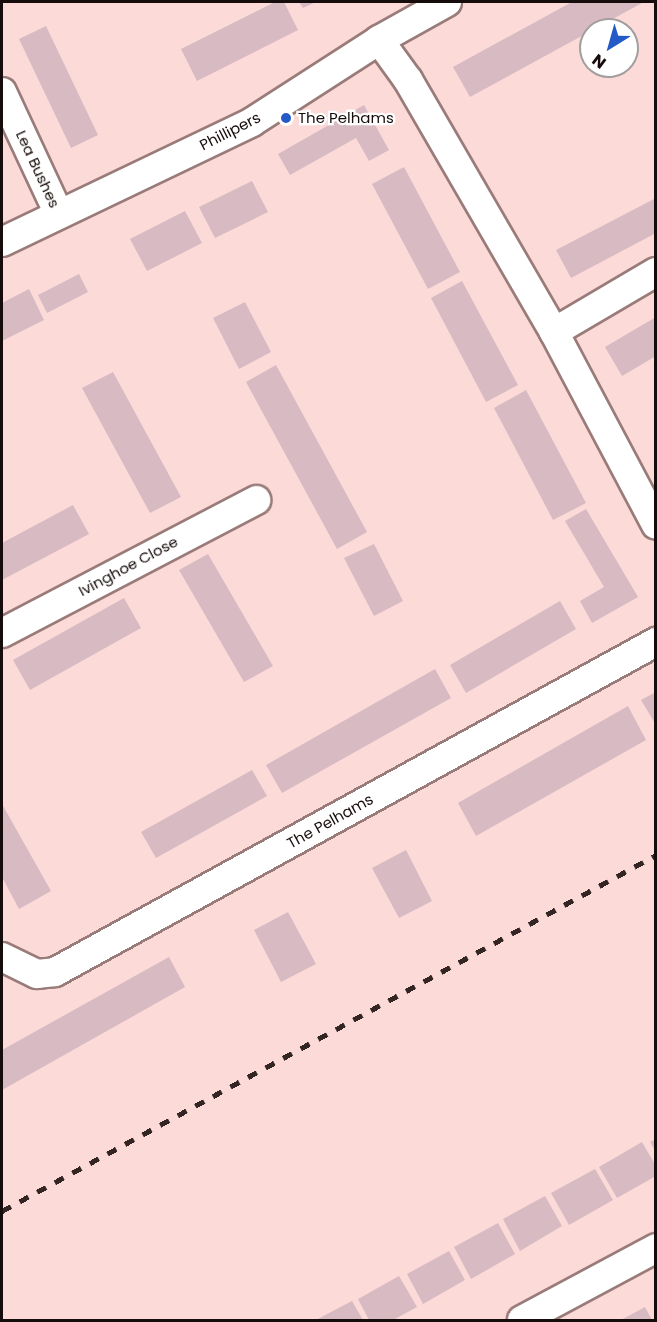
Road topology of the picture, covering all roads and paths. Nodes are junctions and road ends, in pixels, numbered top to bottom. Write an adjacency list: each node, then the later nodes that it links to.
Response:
1 (447, 2): 2 (street, Phillipers)
2 (379, 40): 4 (street, Phillipers); 7 (street)
3 (2, 92): 4 (street, Lea Bushes)
4 (59, 214): 5 (street, Phillipers)
5 (2, 242)
6 (656, 272): 7 (street)
7 (554, 332): 9 (street)
8 (255, 500): 10 (street, Ivinghoe Close)
9 (656, 525)
10 (2, 633)
11 (656, 642): 12 (street, The Pelhams)
12 (2, 957)
13 (656, 1248): 14 (street)
14 (522, 1320)

